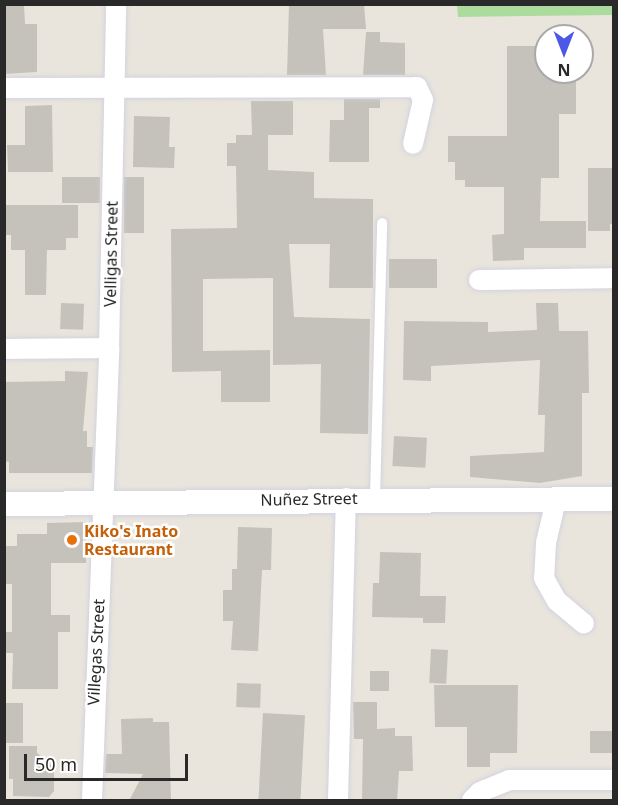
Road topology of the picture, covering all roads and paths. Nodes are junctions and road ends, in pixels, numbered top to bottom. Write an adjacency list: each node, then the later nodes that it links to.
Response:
1 (116, 4): 2 (street, Velligas Street)
2 (114, 86): 3 (street); 4 (street); 8 (street, Velligas Street)
3 (4, 88)
4 (413, 144)
5 (382, 224): 11 (lane)
6 (614, 278): 7 (street)
7 (479, 280)
8 (109, 348): 9 (street); 14 (street, Velligas Street)
9 (4, 349)
10 (346, 498): 11 (street, Nuñez Street); 14 (street, Nuñez Street); 19 (street)
11 (375, 498): 13 (street, Nuñez Street)
12 (614, 499): 13 (street, Nuñez Street)
13 (556, 500): 16 (street)
14 (104, 503): 15 (street, Nuñez Street); 18 (street, Villegas Street)
15 (4, 504)
16 (584, 624)
17 (614, 780): 20 (street)
18 (92, 801)
19 (338, 801)
20 (472, 801)

